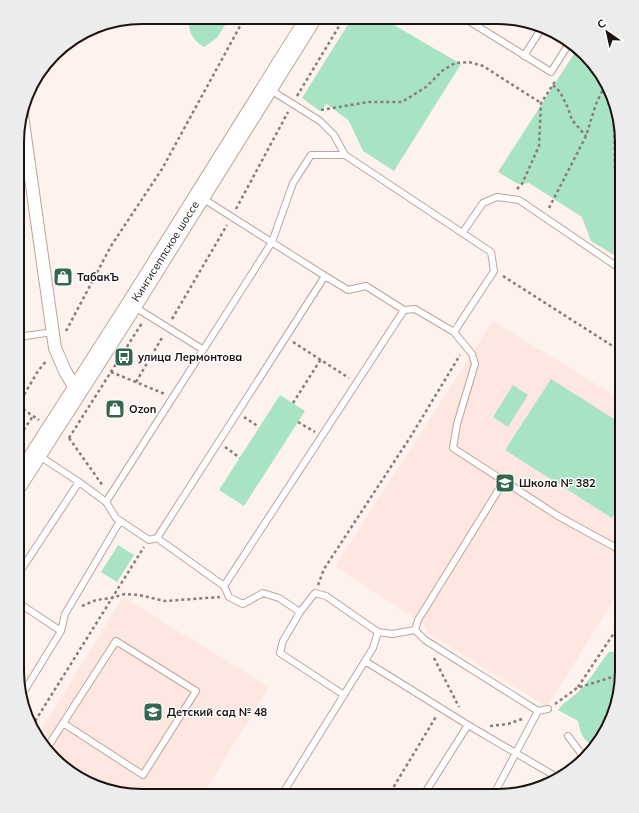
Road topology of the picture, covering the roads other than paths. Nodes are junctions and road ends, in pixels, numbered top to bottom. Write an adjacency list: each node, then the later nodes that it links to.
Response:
1 (307, 24): 6 (main road, Кингисеппское шоссе)
2 (473, 24): 5 (lane)
3 (539, 32): 5 (lane)
4 (567, 47): 5 (lane)
5 (524, 56)
6 (268, 88): 8 (lane); 9 (main road, Кингисеппское шоссе)
7 (25, 133): 16 (street)
8 (345, 155): 10 (lane); 11 (lane)
9 (199, 196): 11 (lane); 14 (main road, Кингисеппское шоссе)
10 (463, 232): 12 (lane); 17 (lane)
11 (272, 242): 13 (lane); 19 (lane)
12 (615, 265)
13 (325, 276): 15 (lane); 27 (lane)
14 (131, 306): 19 (lane); 20 (main road, Кингисеппское шоссе)
15 (404, 310): 17 (lane); 30 (lane)
16 (53, 332): 18 (lane); 20 (street)
17 (454, 332): 23 (lane)
18 (24, 336)
19 (202, 349): 25 (lane)
20 (76, 390): 21 (main road, Кингисеппское шоссе)
21 (36, 454): 22 (main road, Кингисеппское шоссе); 24 (lane)
22 (24, 473)
23 (504, 481): 28 (lane); 33 (lane)
24 (79, 482): 25 (lane); 29 (lane)
25 (108, 499): 26 (lane)
26 (120, 521): 27 (lane); 34 (lane)
27 (157, 538): 30 (lane)
28 (615, 548)
29 (24, 565)
30 (224, 586): 32 (lane)
31 (24, 607): 34 (lane)
32 (300, 612): 35 (lane); 38 (lane)
33 (415, 630): 35 (lane); 40 (lane)
34 (61, 631): 37 (lane)
35 (378, 632): 36 (lane)
36 (366, 661): 38 (lane); 42 (lane)
37 (26, 689)
38 (344, 695): 48 (lane)
39 (548, 709): 40 (lane)
40 (537, 713): 45 (lane)
41 (63, 723): 41 (lane); 44 (lane)
42 (471, 727): 45 (lane); 49 (lane)
43 (568, 736): 46 (lane)
44 (50, 745)
45 (516, 753): 47 (lane); 50 (lane)
46 (580, 754)
47 (553, 775)
48 (285, 789)
49 (428, 789)
50 (497, 789)

